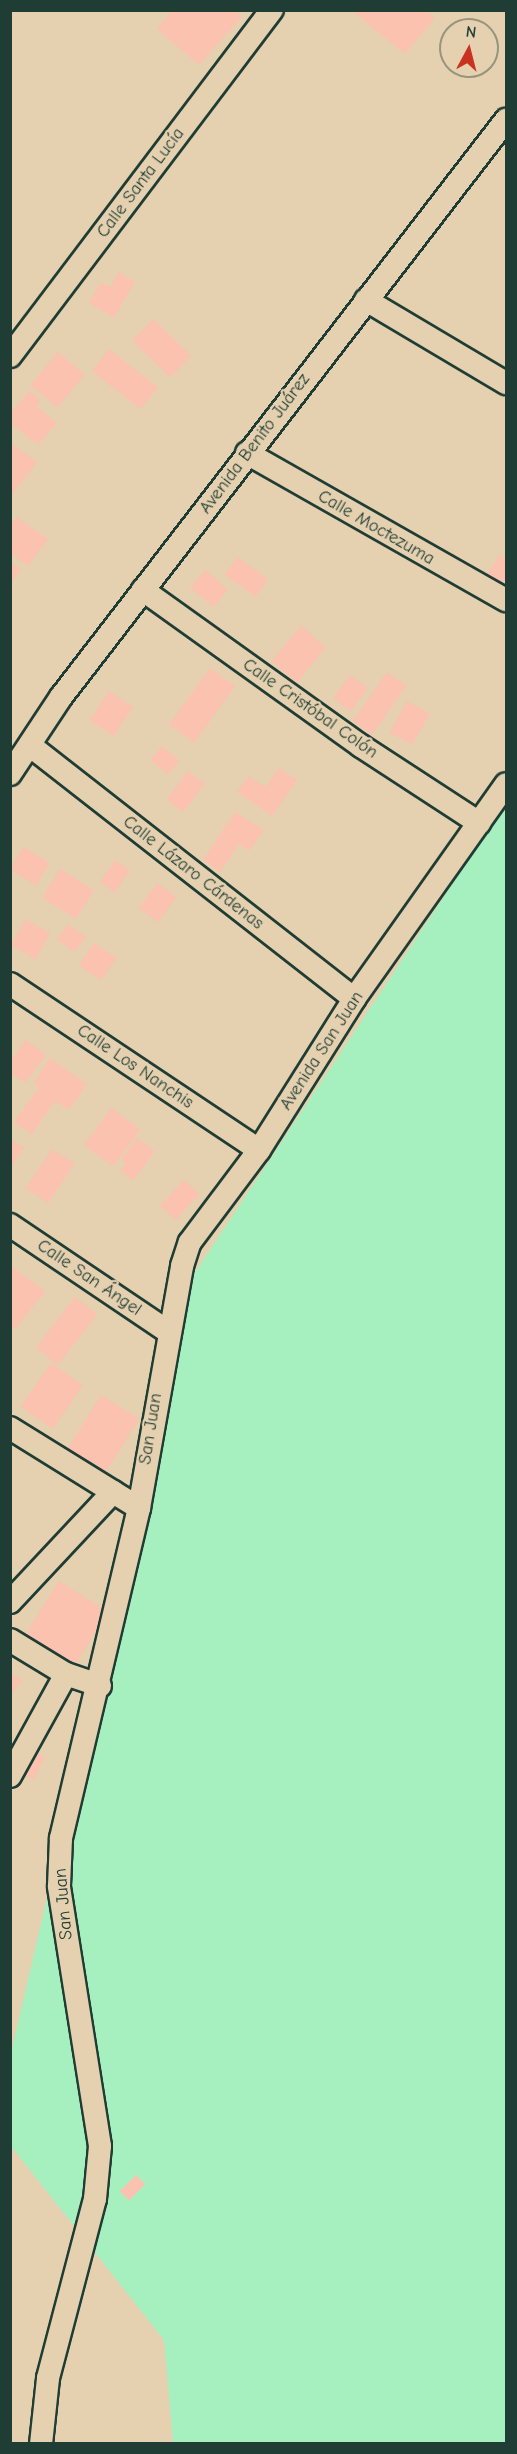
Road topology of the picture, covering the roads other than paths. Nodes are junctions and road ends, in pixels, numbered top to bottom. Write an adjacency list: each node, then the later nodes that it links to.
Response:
1 (272, 10): 4 (street, Calle Santa Lucía)
2 (507, 120): 3 (street, Avenida Benito Juárez)
3 (366, 300): 5 (street); 6 (street, Avenida Benito Juárez)
4 (10, 356)
5 (507, 383)
6 (247, 453): 7 (street, Avenida Benito Juárez); 8 (street, Calle Moctezuma)
7 (143, 591): 9 (street, Avenida Benito Juárez); 12 (street, Calle Cristóbal Colón)
8 (507, 600)
9 (32, 747): 10 (street, Avenida Benito Juárez); 14 (street, Calle Lázaro Cárdenas)
10 (10, 774)
11 (507, 784): 12 (street, Avenida San Juan)
12 (479, 823): 14 (street, Avenida San Juan)
13 (10, 984): 15 (street, Calle Los Nanchis)
14 (354, 999): 15 (street, Avenida San Juan)
15 (260, 1150): 17 (street, Avenida San Juan)
16 (10, 1225): 17 (street, Calle San Ángel)
17 (167, 1331): 20 (street, San Juan)
18 (10, 1428): 19 (street)
19 (112, 1492): 20 (street); 21 (street)
20 (139, 1508): 24 (street, San Juan)
21 (10, 1602)
22 (10, 1640): 23 (street)
23 (66, 1674): 24 (street); 25 (street)
24 (100, 1686): 26 (street, San Juan)
25 (10, 1776)
26 (41, 2444)

